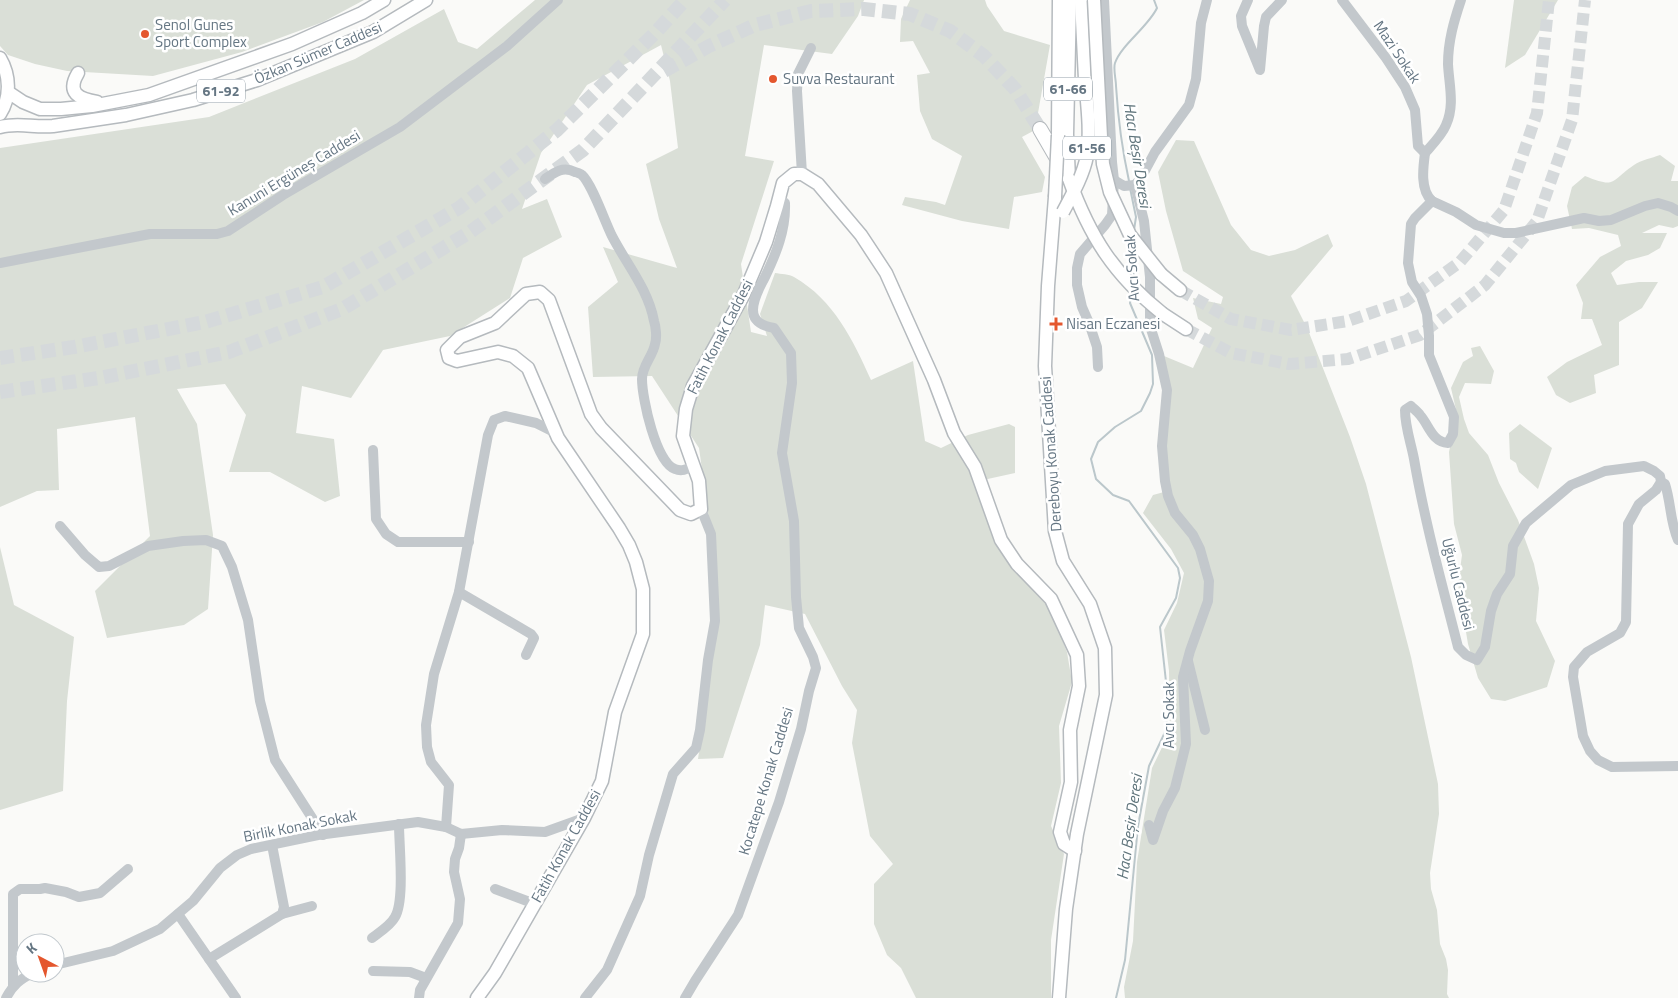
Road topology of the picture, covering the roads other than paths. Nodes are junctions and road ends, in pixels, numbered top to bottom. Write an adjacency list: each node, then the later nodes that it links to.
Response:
1 (384, 0): 19 (main road, Özkan Sümer Caddesi / 61-92)
2 (426, 0): 21 (main road, Özkan Sümer Caddesi / 61-92)
3 (558, 0): 33 (street, Kanuni Ergüneş Caddesi)
4 (1059, 0): 32 (main road, 61-56, bridge)
5 (1070, 0): 25 (main road, 61-66)
6 (1081, 0): 32 (main road, 61-56, bridge)
7 (1207, 0): 28 (street)
8 (1248, 0): 9 (street)
9 (1282, 0)
10 (1342, 0): 23 (street, Mazi Sokak)
11 (1452, 0): 14 (street)
12 (1461, 0): 14 (street)
13 (1097, 2): 27 (street); 34 (main road, 61-66, bridge)
14 (1455, 19): 23 (street)
15 (812, 48): 24 (street)
16 (0, 58): 18 (main road)
17 (78, 73): 19 (main road)
18 (8, 92): 19 (main road, Özkan Sümer Caddesi / 61-92); 20 (main road)
19 (105, 103)
20 (0, 114)
21 (0, 127)
22 (1040, 129): 25 (highway)
23 (1425, 153): 30 (street)
24 (802, 174): 29 (main road, Fatih Konak Caddesi); 57 (main road)
25 (1069, 178): 35 (main road, 61-66, bridge)
26 (545, 179): 39 (street)
27 (1114, 180): 28 (street); 36 (street)
28 (1130, 186): 47 (street, Avcı Sokak)
29 (779, 199): 39 (main road, Fatih Konak Caddesi); 76 (street, Kocatepe Konak Caddesi)
30 (1432, 201): 31 (street); 40 (street, Uğurlu Caddesi)
31 (1678, 211)
32 (1050, 253): 57 (main road, Dereboyu Konak Caddesi / 61-56)
33 (0, 263)
34 (1180, 290)
35 (1186, 329)
36 (1098, 367)
37 (554, 432): 41 (main road, Fatih Konak Caddesi); 44 (street); 50 (main road, Fatih Konak Caddesi)
38 (373, 450): 44 (street)
39 (693, 466): 41 (main road, Fatih Konak Caddesi)
40 (1660, 482): 43 (street); 49 (street)
41 (701, 509): 75 (street)
42 (60, 526): 55 (street)
43 (1678, 540)
44 (469, 542): 45 (street)
45 (459, 592): 46 (street); 53 (street)
46 (526, 656)
47 (1188, 657): 48 (street, Avcı Sokak); 52 (street, Avcı Sokak)
48 (1205, 730)
49 (1678, 766)
50 (584, 818): 54 (street); 60 (main road, Fatih Konak Caddesi)
51 (399, 824): 53 (street, Birlik Konak Sokak); 55 (street, Birlik Konak Sokak); 64 (street)
52 (1149, 825)
53 (446, 827): 54 (street, Birlik Konak Sokak)
54 (461, 834): 68 (street)
55 (324, 835): 56 (street, Birlik Konak Sokak)
56 (272, 845): 62 (street, Birlik Konak Sokak); 63 (street)
57 (1075, 851): 77 (main road, Dereboyu Konak Caddesi)
58 (128, 869): 70 (street)
59 (495, 889): 60 (street)
60 (534, 904): 74 (main road, Fatih Konak Caddesi)
61 (312, 906): 63 (street)
62 (178, 914): 65 (street); 66 (street, Birlik Konak Sokak)
63 (282, 914): 65 (street)
64 (372, 938)
65 (209, 959): 72 (street)
66 (65, 963)
67 (373, 971): 68 (street)
68 (426, 978): 73 (street)
69 (16, 983): 70 (street)
70 (13, 986): 71 (street)
71 (6, 998)
72 (236, 998)
73 (420, 998)
74 (477, 998)
75 (585, 998)
76 (686, 998)
77 (1059, 998)

